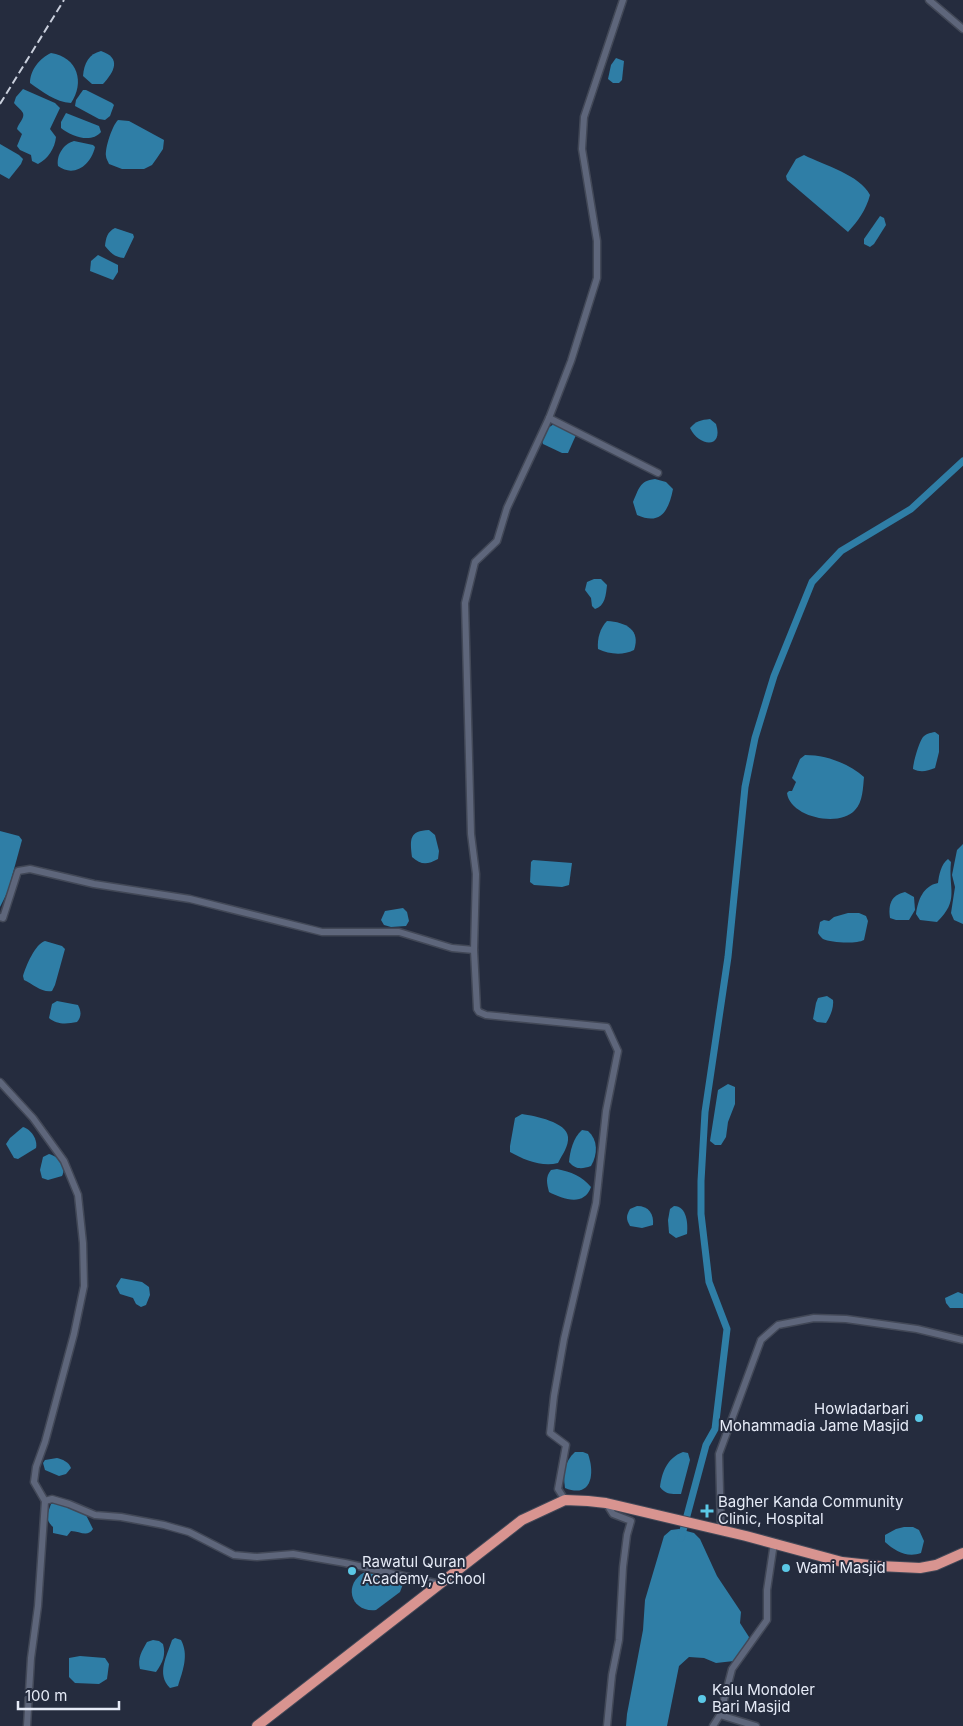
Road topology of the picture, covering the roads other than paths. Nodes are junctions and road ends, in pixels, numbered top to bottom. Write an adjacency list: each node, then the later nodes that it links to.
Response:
1 (624, 0): 4 (street)
2 (929, 0): 3 (street)
3 (963, 29)
4 (549, 418): 5 (street); 7 (street)
5 (658, 473)
6 (0, 917): 7 (street)
7 (474, 950): 10 (street)
8 (0, 1082): 11 (street)
9 (963, 1340): 13 (street)
10 (565, 1500): 12 (highway); 16 (highway)
11 (45, 1501): 16 (street); 18 (street)
12 (606, 1503): 13 (highway); 20 (street)
13 (721, 1530): 14 (highway)
14 (774, 1544): 15 (highway); 17 (street)
15 (963, 1553)
16 (440, 1584): 19 (highway)
17 (720, 1715): 21 (street); 22 (street)
18 (27, 1726)
19 (257, 1726)
20 (607, 1726)
21 (712, 1726)
22 (756, 1726)

